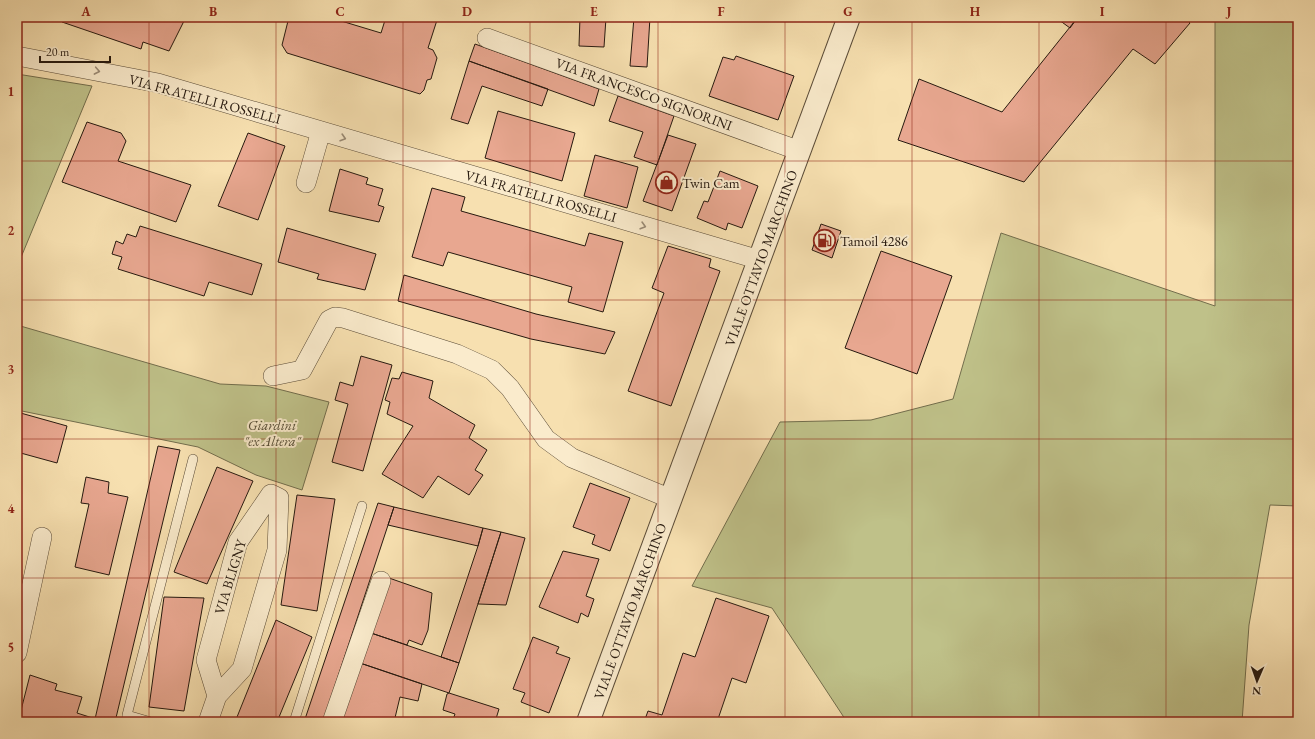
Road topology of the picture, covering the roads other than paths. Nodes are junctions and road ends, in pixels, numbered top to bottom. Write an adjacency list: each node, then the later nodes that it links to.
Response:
1 (849, 17): 5 (street, VIALE OTTAVIO MARCHINO)
2 (487, 38): 5 (street, VIA FRANCESCO SIGNORINI)
3 (17, 56): 4 (street, VIA FRATELLI ROSSELLI, one-way to 4)
4 (321, 131): 6 (street); 7 (street, VIA FRATELLI ROSSELLI, one-way to 7)
5 (800, 151): 7 (street, VIALE OTTAVIO MARCHINO)
6 (306, 183)
7 (760, 260): 10 (street, VIALE OTTAVIO MARCHINO)
8 (273, 376): 10 (street)
9 (193, 459): 16 (lane)
10 (671, 499): 20 (street, VIALE OTTAVIO MARCHINO)
11 (362, 506): 18 (lane)
12 (42, 537): 14 (street)
13 (381, 581): 19 (street)
14 (17, 653)
15 (217, 696): 15 (street, VIA BLIGNY); 17 (street, VIA BLIGNY)
16 (151, 722)
17 (208, 722)
18 (294, 722)
19 (332, 722)
20 (588, 722)

